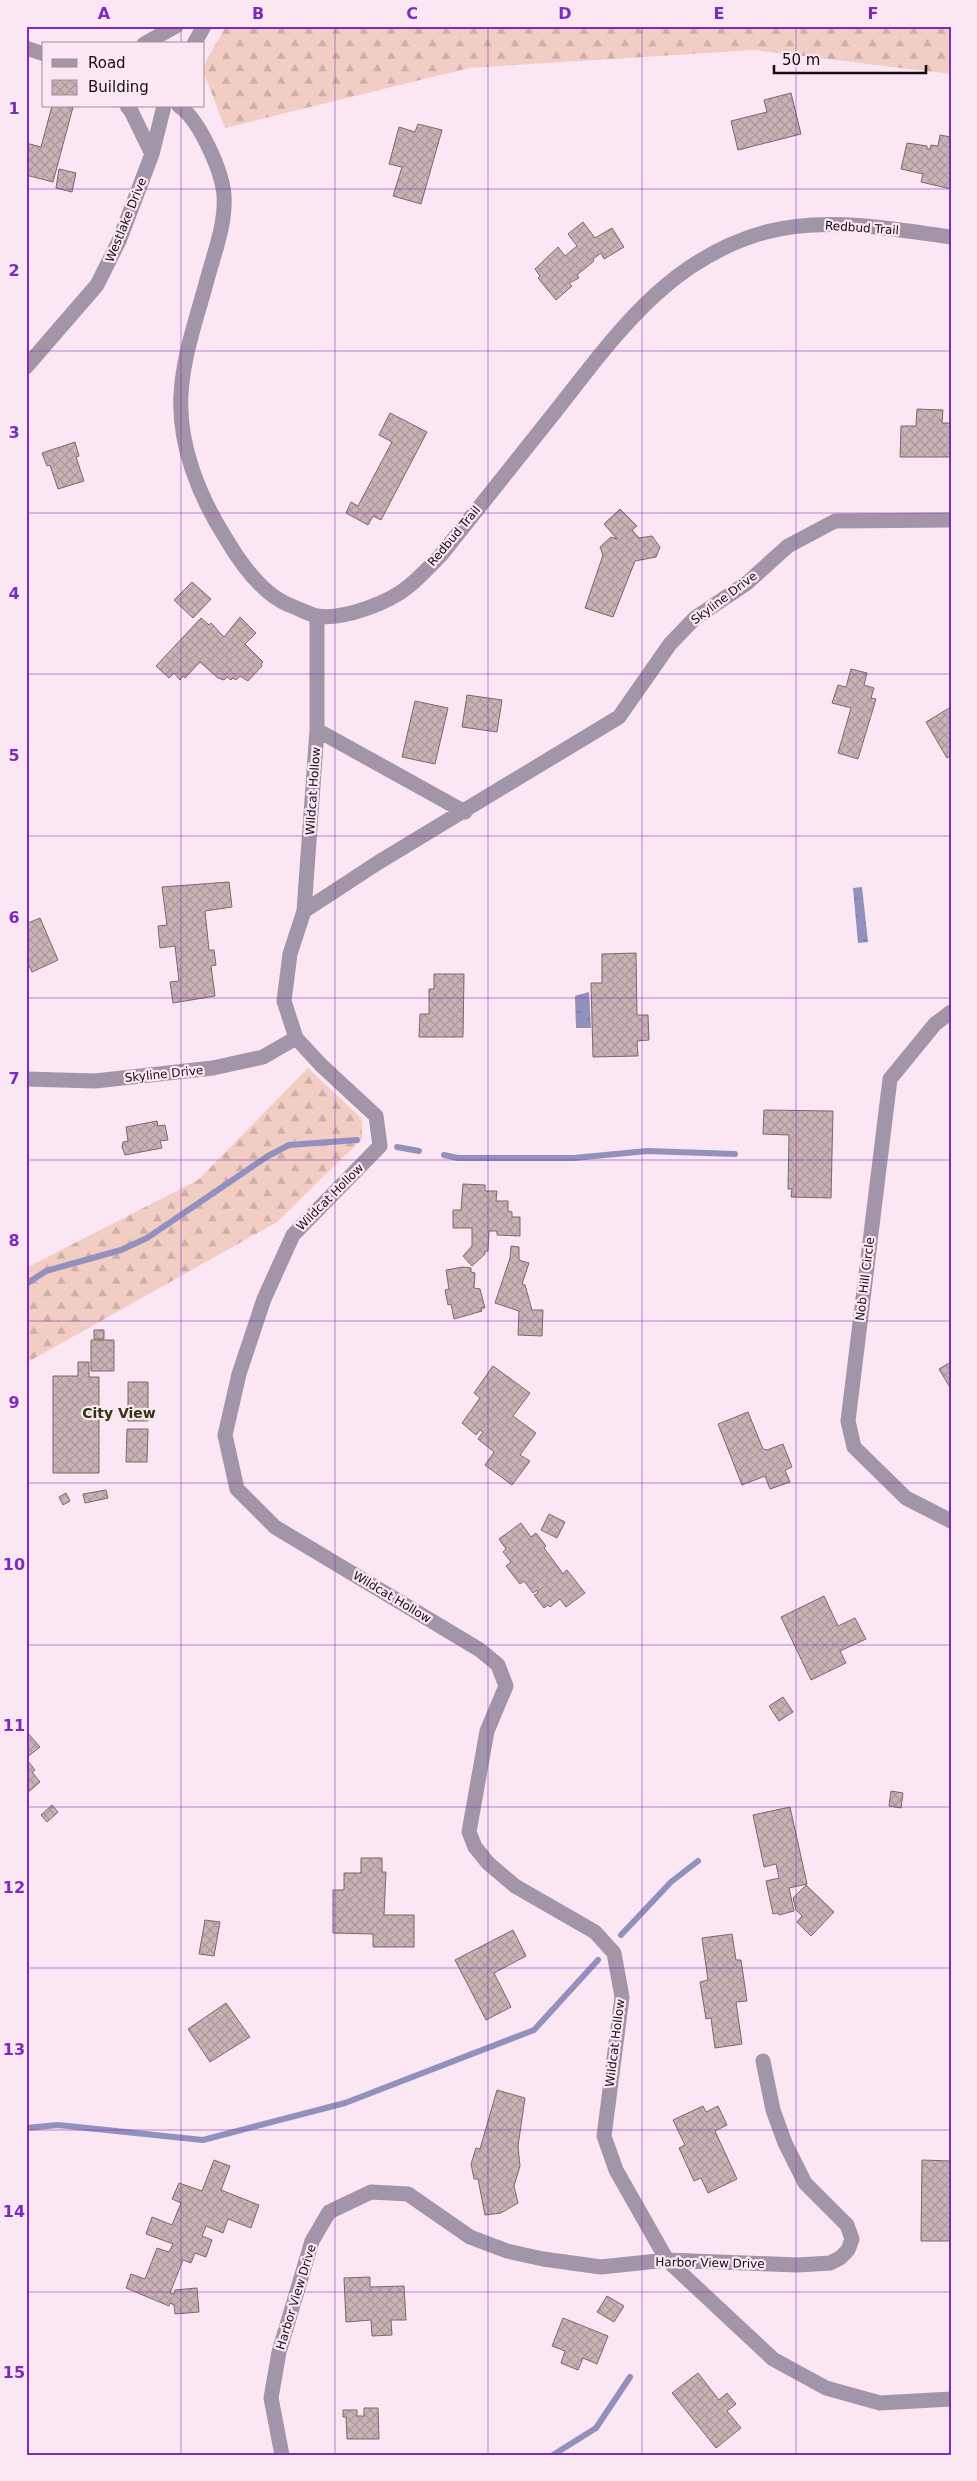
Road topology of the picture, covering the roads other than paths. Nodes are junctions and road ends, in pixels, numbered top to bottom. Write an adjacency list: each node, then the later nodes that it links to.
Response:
1 (176, 26): 3 (street)
2 (204, 26): 4 (street)
3 (148, 42)
4 (195, 42)
5 (26, 48): 6 (street)
6 (42, 53)
7 (129, 108): 10 (street)
8 (164, 108): 10 (street, Westlake Drive)
9 (182, 108): 14 (street, Redbud Trail)
10 (152, 154): 12 (street, Westlake Drive)
11 (951, 237): 14 (street, Redbud Trail)
12 (26, 367)
13 (951, 520): 16 (street, Skyline Drive)
14 (317, 616): 15 (street, Wildcat Hollow)
15 (317, 730): 16 (street); 17 (street, Wildcat Hollow)
16 (465, 812): 17 (street, Skyline Drive)
17 (304, 911): 19 (street, Wildcat Hollow)
18 (951, 1012): 21 (street, Nob Hill Circle)
19 (296, 1038): 20 (street, Skyline Drive); 23 (street, Wildcat Hollow)
20 (26, 1079)
21 (951, 1521)
22 (763, 2061): 23 (street, Harbor View Drive)
23 (667, 2260): 24 (street, Wildcat Hollow); 25 (street, Harbor View Drive)
24 (951, 2399)
25 (282, 2455)

